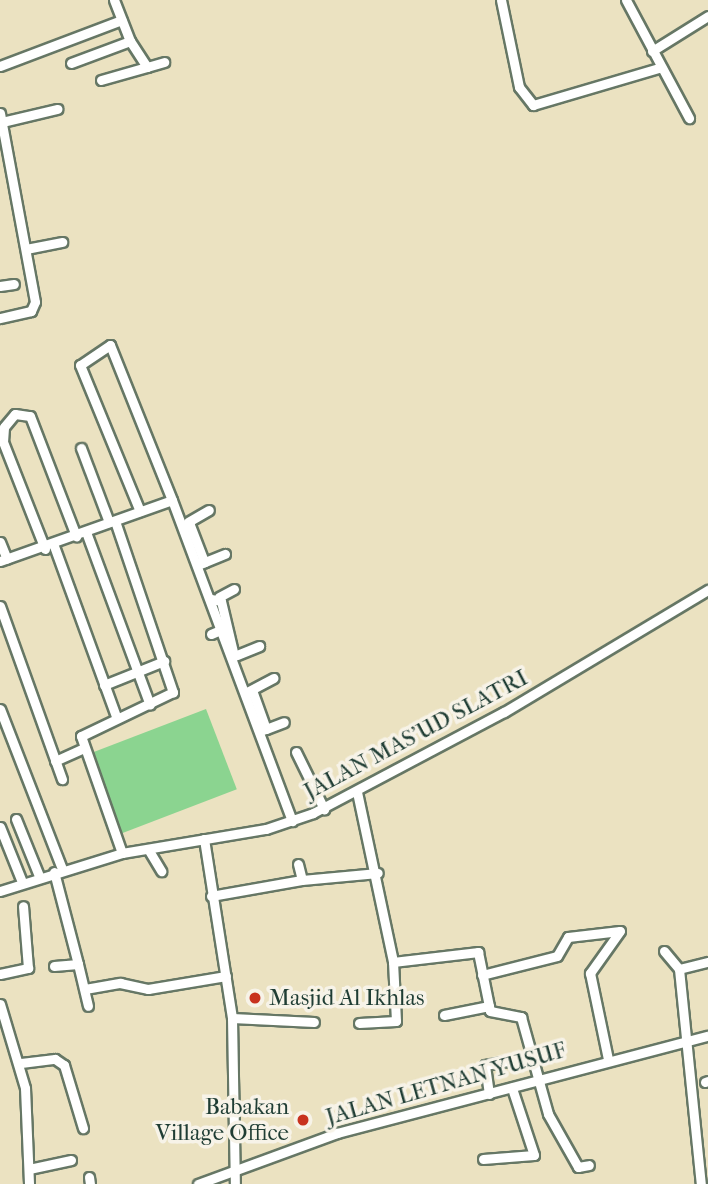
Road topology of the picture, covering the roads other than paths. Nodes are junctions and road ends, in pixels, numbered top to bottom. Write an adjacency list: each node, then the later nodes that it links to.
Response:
1 (114, 0): 5 (street)
2 (501, 0): 12 (street)
3 (626, 0): 7 (street)
4 (708, 16): 7 (street)
5 (122, 20): 6 (street); 10 (street)
6 (130, 41): 9 (street); 11 (street)
7 (652, 51): 12 (street)
8 (164, 62): 11 (street)
9 (71, 63)
10 (0, 65)
11 (147, 67): 13 (street)
12 (659, 68): 16 (street)
13 (101, 80)
14 (57, 109): 15 (street)
15 (1, 117): 17 (street)
16 (689, 118)
17 (4, 161): 19 (street)
18 (62, 242): 19 (street)
19 (26, 249): 22 (street)
20 (14, 284): 21 (street)
21 (0, 286)
22 (0, 318)
23 (2, 447): 31 (street); 33 (street)
24 (81, 448): 28 (street)
25 (172, 500): 27 (street); 27 (street); 29 (street)
26 (209, 510): 29 (street)
27 (140, 511): 28 (street)
28 (112, 522): 30 (street); 45 (street)
29 (186, 524): 36 (street)
30 (86, 532): 31 (street); 46 (street)
31 (76, 536): 33 (street)
32 (0, 542): 35 (street)
33 (50, 547): 35 (street); 48 (street)
34 (225, 554): 36 (street)
35 (3, 560)
36 (201, 563): 39 (street)
37 (234, 589): 39 (street)
38 (708, 590): 59 (street, JALAN MAS'UD SLATRI)
39 (215, 598): 41 (street); 44 (street)
40 (0, 606): 57 (street)
41 (223, 629): 42 (street); 44 (street)
42 (211, 634)
43 (259, 646): 44 (street)
44 (235, 655): 49 (street)
45 (164, 661): 46 (street); 50 (street)
46 (138, 672): 48 (street); 50 (street)
47 (274, 678): 49 (street)
48 (104, 685): 52 (street)
49 (249, 691): 54 (street)
50 (150, 705): 52 (street)
51 (0, 709): 68 (street)
52 (116, 716): 55 (street)
53 (284, 722): 54 (street)
54 (263, 730): 62 (street)
55 (84, 748): 57 (street); 66 (street)
56 (296, 752): 60 (street)
57 (55, 761): 58 (street)
58 (62, 779)
59 (358, 792): 60 (street, JALAN MAS'UD SLATRI); 70 (street)
60 (324, 808): 62 (street, JALAN MAS'UD SLATRI)
61 (16, 819): 71 (street)
62 (292, 821): 64 (street, JALAN MAS'UD SLATRI)
63 (0, 827): 73 (street)
64 (204, 839): 65 (street, JALAN MAS'UD SLATRI); 75 (street)
65 (148, 849): 66 (street, JALAN MAS'UD SLATRI); 69 (street)
66 (122, 853): 68 (street, JALAN MAS'UD SLATRI)
67 (298, 864): 72 (street)
68 (58, 870): 71 (street, JALAN MAS'UD SLATRI); 80 (street)
69 (161, 871)
70 (378, 873): 72 (street); 78 (street)
71 (39, 876): 73 (street, JALAN MAS'UD SLATRI)
72 (302, 880): 75 (street)
73 (22, 882): 74 (street, JALAN MAS'UD SLATRI)
74 (0, 891)
75 (211, 896): 85 (street)
76 (23, 906): 83 (street)
77 (664, 951): 82 (street)
78 (393, 962): 84 (street); 93 (street)
79 (708, 962): 82 (street)
80 (78, 964): 81 (street); 86 (street)
81 (54, 966)
82 (680, 969): 95 (street)
83 (0, 974)
84 (482, 975): 89 (street); 97 (street)
85 (226, 976): 86 (street); 91 (street)
86 (85, 989): 88 (street)
87 (0, 1004): 98 (street)
88 (88, 1006)
89 (488, 1006): 90 (street); 96 (street)
90 (444, 1015)
91 (232, 1018): 92 (street); 107 (street)
92 (314, 1022)
93 (359, 1023)
94 (708, 1036): 95 (street, JALAN LETNAN YUSUF)
95 (691, 1039): 97 (street, JALAN LETNAN YUSUF); 111 (street)
96 (531, 1057): 99 (street); 101 (street)
97 (607, 1059): 99 (street, JALAN LETNAN YUSUF)
98 (21, 1063): 102 (street); 106 (street)
99 (536, 1080): 100 (street, JALAN LETNAN YUSUF); 105 (street)
100 (512, 1088): 101 (street, JALAN LETNAN YUSUF); 103 (street)
101 (489, 1094): 107 (street, JALAN LETNAN YUSUF)
102 (83, 1128)
103 (483, 1159)
104 (71, 1160): 106 (street)
105 (589, 1165)
106 (29, 1169): 108 (street)
107 (234, 1169): 109 (street, JALAN LETNAN YUSUF); 110 (street)
108 (29, 1184)
109 (198, 1184)
110 (235, 1184)
111 (701, 1184)

